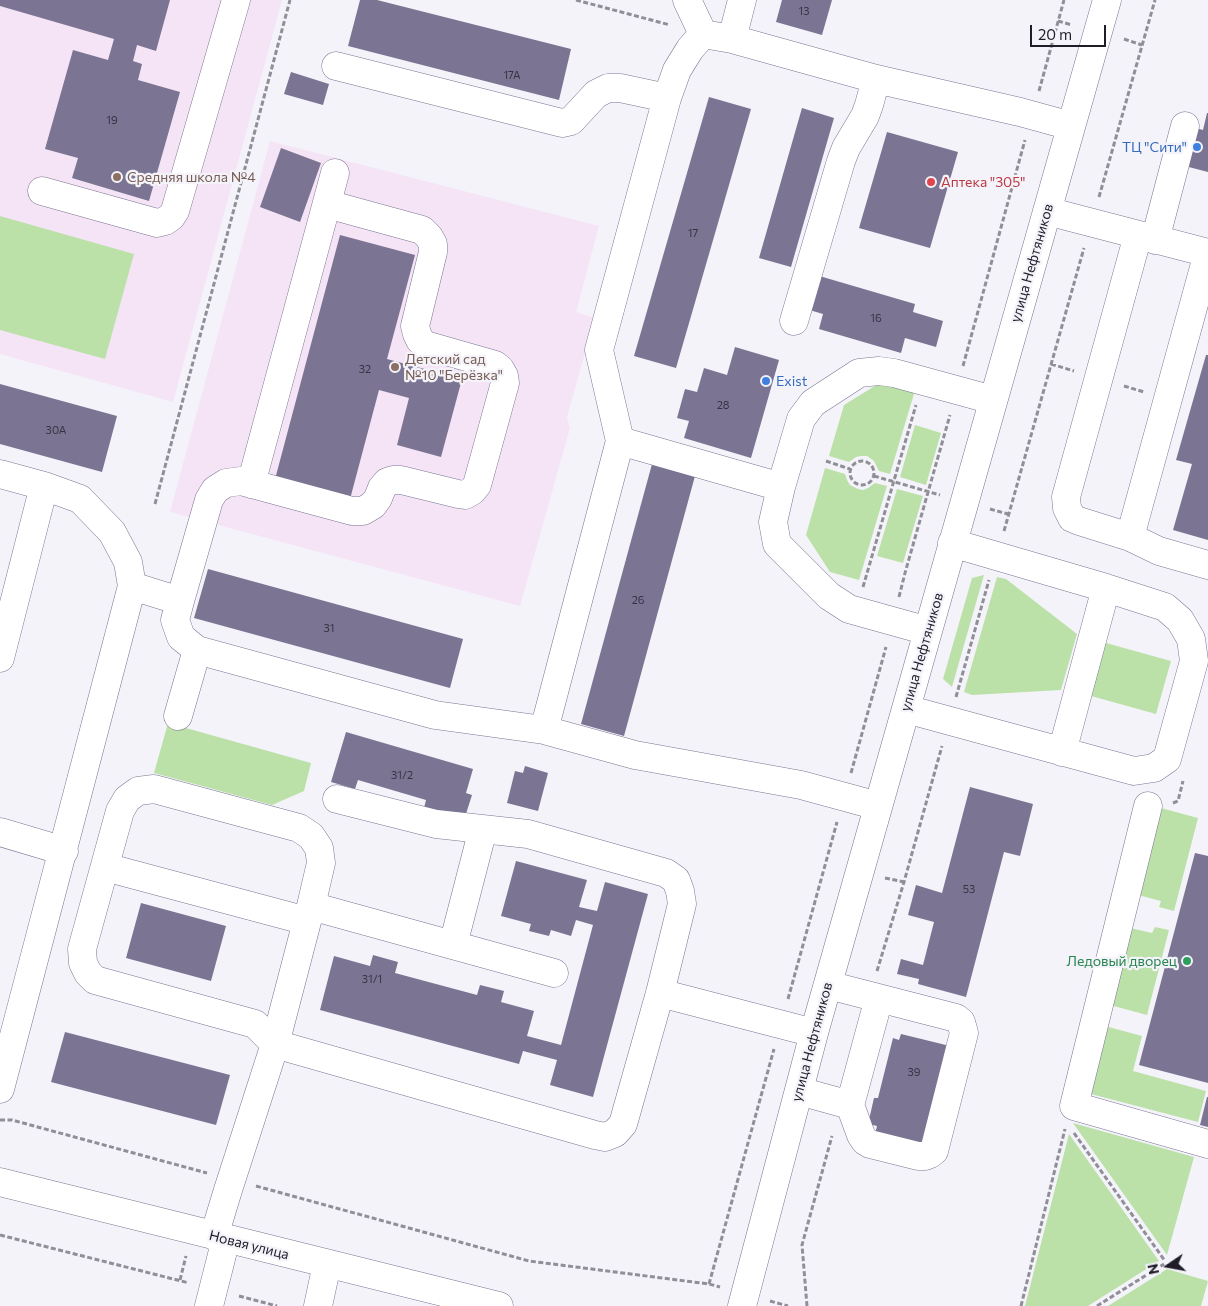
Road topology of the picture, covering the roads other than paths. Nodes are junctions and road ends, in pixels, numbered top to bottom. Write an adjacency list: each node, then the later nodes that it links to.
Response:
1 (236, 0): 13 (street)
2 (687, 0): 5 (street)
3 (742, 0): 6 (street)
4 (1107, 0): 10 (street, улица Нефтяников)
5 (703, 34): 6 (street); 9 (street)
6 (732, 39): 8 (street)
7 (336, 66): 9 (street)
8 (876, 79): 10 (street); 18 (street)
9 (667, 98): 20 (street)
10 (1071, 126): 15 (street, улица Нефтяников)
11 (1185, 126): 16 (street)
12 (335, 173): 14 (street)
13 (42, 191)
14 (327, 204): 22 (street); 22 (street)
15 (1047, 211): 16 (street); 19 (street, улица Нефтяников)
16 (1146, 238): 17 (street); 25 (street)
17 (1208, 253): 25 (street)
18 (794, 321)
19 (993, 400): 24 (street); 26 (street, улица Нефтяников)
20 (620, 441): 24 (street); 37 (street)
21 (0, 474): 23 (street)
22 (251, 484): 31 (street)
23 (44, 486): 28 (street); 30 (street)
24 (781, 487): 32 (street)
25 (1130, 537): 27 (street)
26 (952, 543): 29 (street); 32 (street, улица Нефтяников)
27 (1208, 565)
28 (132, 586): 31 (street); 44 (street)
29 (1106, 588): 38 (street); 38 (street)
30 (9, 589): 34 (street)
31 (180, 601): 33 (street)
32 (928, 631): 35 (street, улица Нефтяников)
33 (197, 650): 36 (street); 37 (street)
34 (0, 658)
35 (906, 709): 38 (street); 40 (street, улица Нефтяников)
36 (178, 716)
37 (544, 730): 40 (street)
38 (1062, 752)
39 (337, 799): 42 (street)
40 (878, 806): 49 (street, улица Нефтяников)
41 (1148, 806): 57 (street)
42 (483, 829): 47 (street); 50 (street)
43 (0, 832): 44 (street)
44 (64, 851): 54 (street)
45 (104, 867): 46 (street); 46 (street); 53 (street)
46 (309, 914): 47 (street); 53 (street)
47 (453, 945): 48 (street)
48 (554, 973)
49 (828, 985): 51 (street); 52 (street, улица Нефтяников)
50 (660, 993): 52 (street); 53 (street)
51 (875, 997): 56 (street); 56 (street)
52 (814, 1033): 55 (street, улица Нефтяников)
53 (275, 1044): 59 (street)
54 (0, 1089)
55 (799, 1091): 56 (street); 64 (street, улица Нефтяников)
56 (846, 1104)
57 (1208, 1144)
58 (0, 1182): 59 (street, Новая улица)
59 (220, 1238): 60 (street, Новая улица); 61 (street)
60 (326, 1264): 62 (street); 63 (street, Новая улица)
61 (211, 1298)
62 (318, 1306)
63 (499, 1306)
64 (742, 1306)

